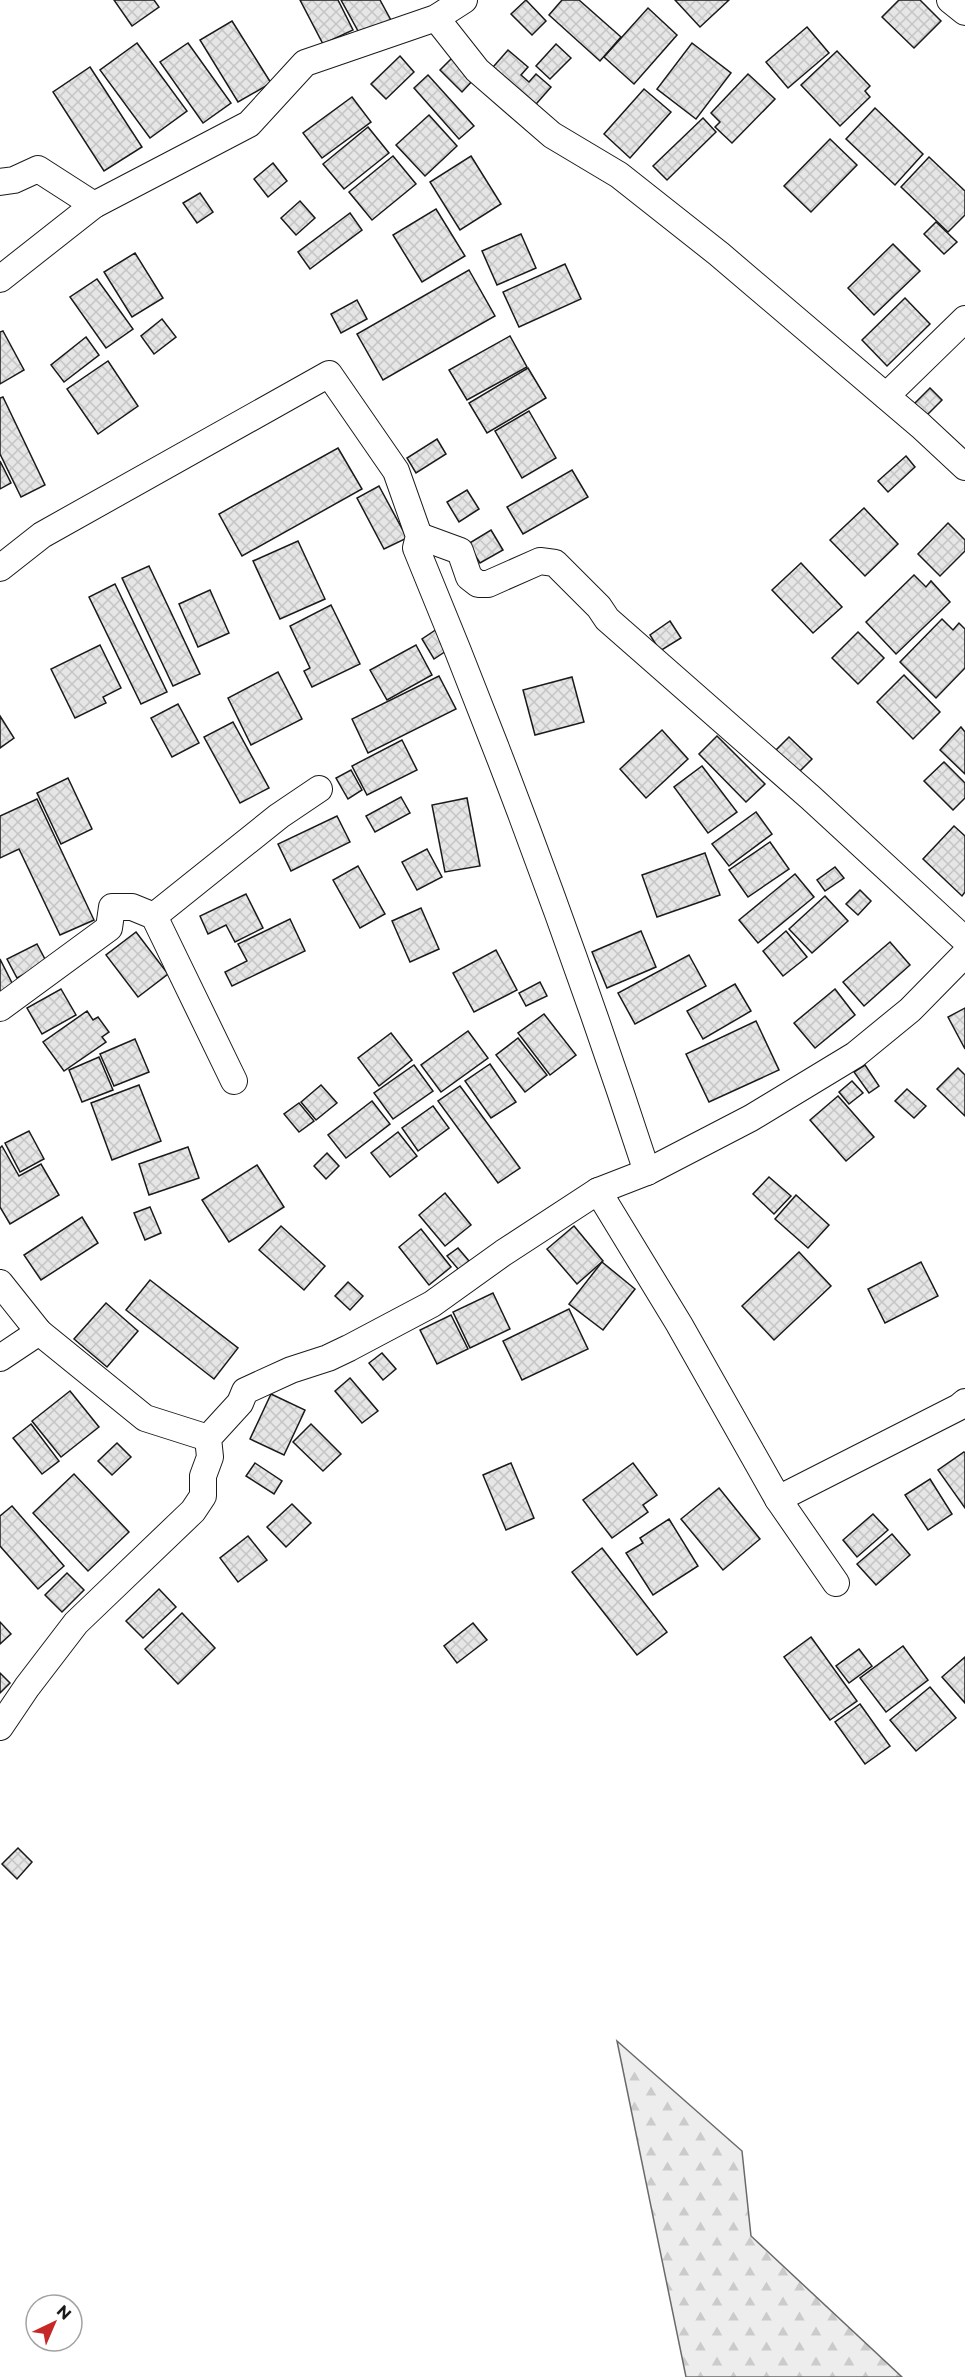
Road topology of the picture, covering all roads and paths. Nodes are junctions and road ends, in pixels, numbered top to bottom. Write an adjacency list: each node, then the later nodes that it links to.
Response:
1 (464, 0): 4 (street)
2 (950, 0): 3 (street)
3 (965, 12)
4 (436, 18): 6 (street); 9 (street)
5 (0, 182): 6 (street)
6 (94, 205): 7 (street)
7 (0, 279)
8 (965, 319): 9 (street)
9 (886, 396): 10 (street)
10 (965, 467)
11 (419, 536): 12 (street); 15 (street); 19 (street)
12 (0, 568)
13 (320, 789): 14 (street)
14 (154, 916): 17 (street); 18 (street)
15 (965, 940)
16 (965, 954): 19 (street)
17 (0, 1008)
18 (234, 1081)
19 (647, 1172): 20 (street)
20 (598, 1191): 25 (street); 26 (street)
21 (0, 1283): 22 (street)
22 (39, 1332): 23 (street); 25 (street)
23 (0, 1358)
24 (965, 1402): 26 (street)
25 (208, 1438): 28 (street)
26 (778, 1499): 27 (street)
27 (836, 1583)
28 (0, 1728)

